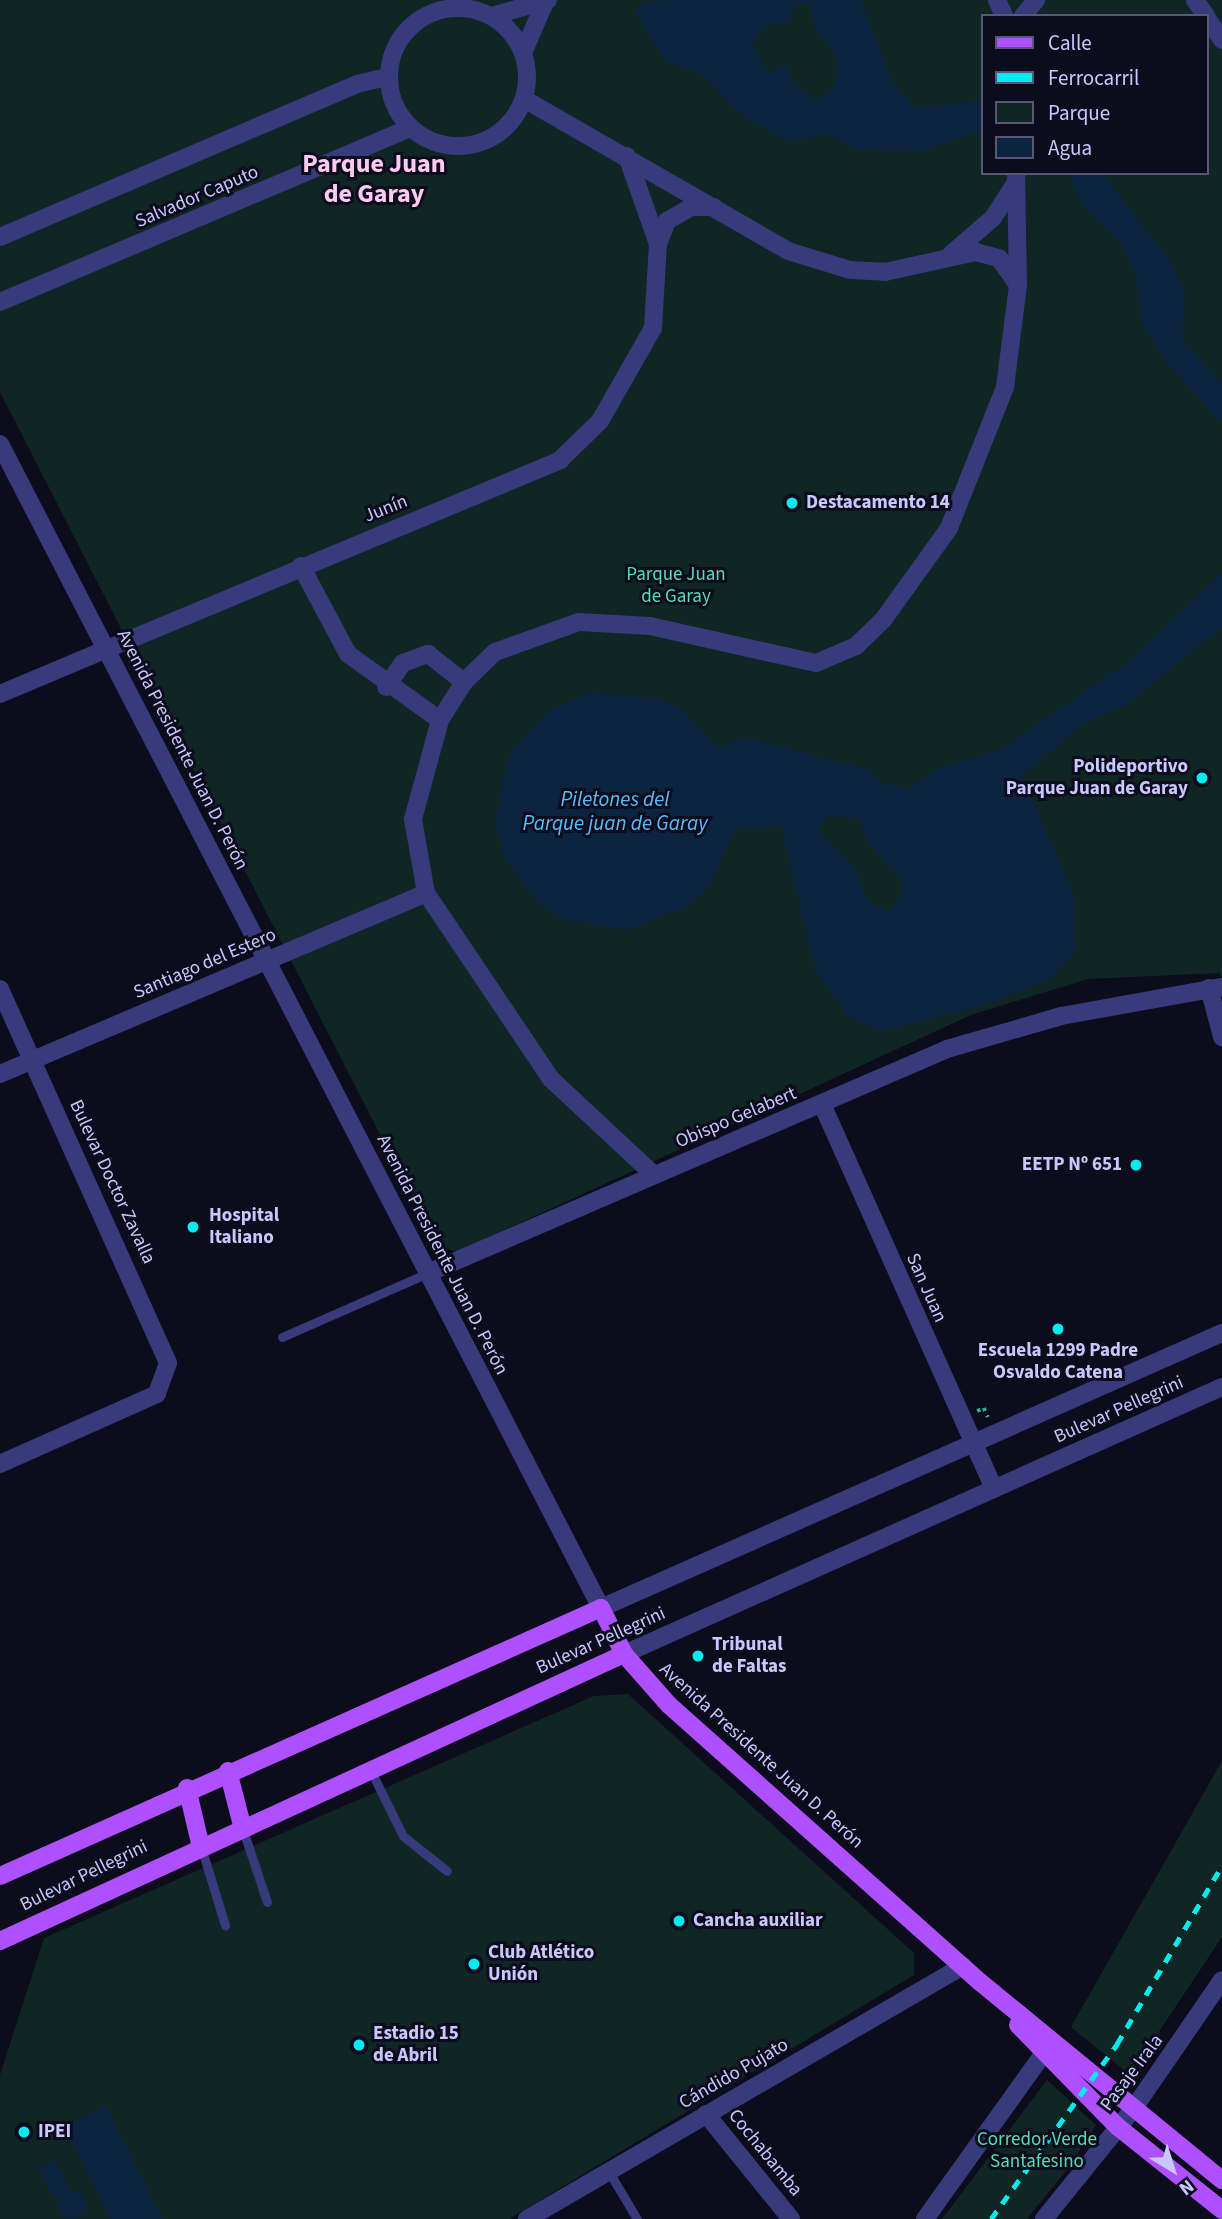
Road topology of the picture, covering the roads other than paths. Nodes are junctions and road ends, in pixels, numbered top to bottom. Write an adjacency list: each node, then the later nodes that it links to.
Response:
1 (1036, 0): 3 (street)
2 (546, 1): 4 (street); 7 (street)
3 (1025, 14)
4 (492, 16): 7 (street); 8 (street)
5 (1208, 19): 6 (street)
6 (1222, 40)
7 (523, 53): 9 (street)
8 (388, 78): 10 (street); 14 (street)
9 (524, 99): 10 (street); 11 (street)
10 (410, 128): 18 (street, Salvador Caputo)
11 (627, 156): 13 (street); 15 (street, Junín)
12 (1016, 177): 16 (street); 17 (street)
13 (715, 207): 15 (street, Junín); 16 (street)
14 (0, 237)
15 (658, 244): 20 (street, Junín)
16 (946, 258): 17 (street)
17 (1018, 285): 22 (street)
18 (0, 302)
19 (0, 444): 21 (street, Avenida Presidente Juan D. Perón)
20 (301, 565): 21 (street, Junín); 23 (street)
21 (107, 649): 24 (street, Junín); 27 (street, Avenida Presidente Juan D. Perón)
22 (464, 682): 23 (street); 25 (street)
23 (386, 687): 25 (street)
24 (0, 694)
25 (440, 720): 26 (street)
26 (426, 893): 27 (street, Santiago del Estero); 34 (street)
27 (267, 961): 31 (street, Santiago del Estero); 35 (street, Avenida Presidente Juan D. Perón)
28 (1215, 988): 30 (street); 33 (street, Obispo Gelabert)
29 (0, 989): 31 (street, Bulevar Doctor Zavalla)
30 (1222, 1037)
31 (33, 1060): 32 (street, Santiago del Estero); 40 (street, Bulevar Doctor Zavalla)
32 (0, 1074)
33 (822, 1104): 34 (street, Obispo Gelabert); 39 (street, San Juan)
34 (654, 1175): 35 (street, Obispo Gelabert)
35 (428, 1273): 36 (lane, Obispo Gelabert); 42 (street, Avenida Presidente Juan D. Perón)
36 (282, 1337)
37 (1217, 1340): 39 (street, Bulevar Pellegrini)
38 (1222, 1387): 41 (street, Bulevar Pellegrini)
39 (972, 1441): 41 (street, San Juan); 42 (street, Bulevar Pellegrini)
40 (0, 1464)
41 (994, 1488): 43 (street, Bulevar Pellegrini)
42 (601, 1608): 43 (main road, Avenida Presidente Juan D. Perón); 45 (main road, Bulevar Pellegrini)
43 (624, 1654): 44 (main road, Bulevar Pellegrini); 54 (main road, Avenida Presidente Juan D. Perón)
44 (369, 1768): 47 (main road, Bulevar Pellegrini); 49 (lane)
45 (228, 1771): 46 (main road, Bulevar Pellegrini); 47 (main road)
46 (187, 1788): 48 (main road); 50 (main road, Bulevar Pellegrini)
47 (242, 1825): 48 (main road, Bulevar Pellegrini); 51 (lane)
48 (200, 1843): 52 (lane); 53 (main road, Bulevar Pellegrini)
49 (447, 1871)
50 (0, 1876)
51 (267, 1902)
52 (225, 1925)
53 (0, 1941)
54 (962, 1966): 56 (main road, Avenida Presidente Juan D. Perón); 59 (street, Cándido Pujato)
55 (1222, 1980): 58 (street, Pasaje Irala)
56 (980, 1982): 57 (main road, Avenida Presidente Juan D. Perón); 58 (main road, Avenida Presidente Juan D. Perón)
57 (1044, 2053): 60 (main road, Avenida Presidente Juan D. Perón); 67 (street)
58 (1134, 2108): 60 (street, Pasaje Irala); 62 (main road, Avenida Presidente Juan D. Perón)
59 (706, 2114): 61 (street, Cándido Pujato); 66 (street, Cochabamba)
60 (1118, 2127): 63 (main road, Avenida Presidente Juan D. Perón); 68 (street, Pasaje Irala)
61 (608, 2170): 64 (street, Cándido Pujato); 65 (lane)
62 (1222, 2180)
63 (1222, 2210)
64 (527, 2219)
65 (637, 2219)
66 (791, 2219)
67 (925, 2219)
68 (1044, 2219)

